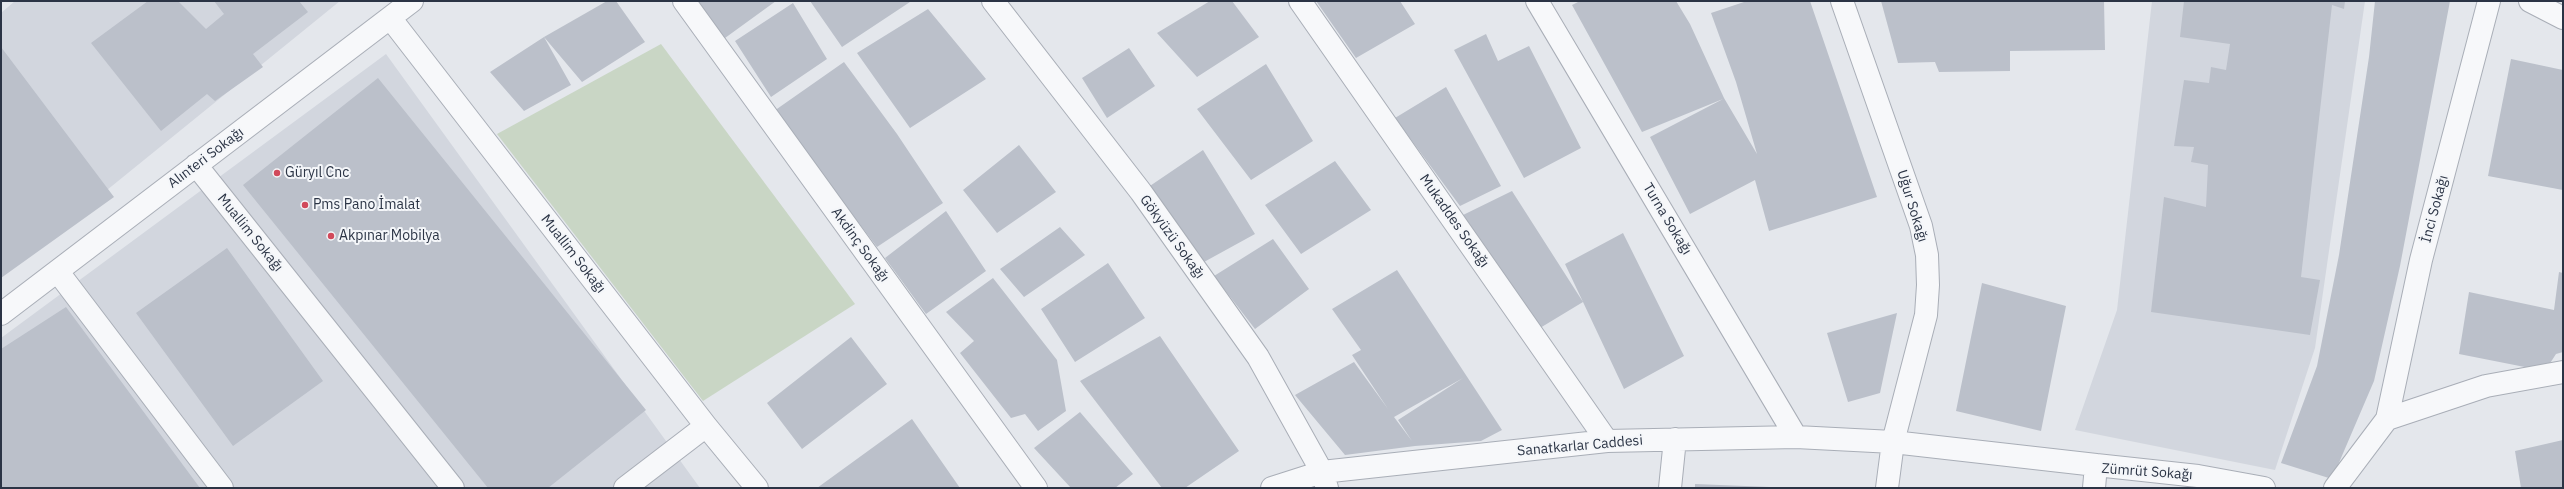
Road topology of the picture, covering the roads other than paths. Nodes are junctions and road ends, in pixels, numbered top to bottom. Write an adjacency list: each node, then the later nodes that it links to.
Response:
1 (412, 1): 10 (street, Alınteri Sokağı)
2 (684, 1): 27 (street, Akdinç Sokağı)
3 (993, 1): 22 (street, Gökyüzü Sokağı)
4 (1300, 1): 19 (street, Mukaddes Sokağı)
5 (1537, 1): 17 (street, Turna Sokağı)
6 (1842, 1): 20 (street, Uğur Sokağı)
7 (2489, 1): 15 (street, İnci Sokağı)
8 (2530, 1): 9 (street)
9 (2563, 18)
10 (391, 19): 11 (street, Alınteri Sokağı); 16 (street, Muallim Sokağı)
11 (196, 165): 12 (street, Alınteri Sokağı); 24 (street, Muallim Sokağı)
12 (58, 272): 13 (street, Alınteri Sokağı); 23 (street)
13 (1, 314)
14 (2563, 372): 15 (street)
15 (2387, 419): 33 (street)
16 (706, 426): 25 (street); 26 (street, Muallim Sokağı)
17 (1796, 437): 18 (street, Sanatkarlar Caddesi); 20 (street, Sanatkarlar Caddesi)
18 (1675, 439): 19 (street, Sanatkarlar Caddesi); 29 (street)
19 (1607, 441): 22 (street, Sanatkarlar Caddesi)
20 (1893, 442): 21 (street, Sanatkarlar Caddesi); 30 (street, Uğur Sokağı)
21 (2096, 465): 31 (street, Zümrüt Sokağı); 32 (street, Zümrüt Sokağı)
22 (1324, 480): 28 (street, Sanatkarlar Caddesi)
23 (222, 488)
24 (453, 488)
25 (624, 488)
26 (757, 488)
27 (1036, 488)
28 (1272, 488)
29 (1670, 488)
30 (1887, 488)
31 (2094, 488)
32 (2264, 488)
33 (2335, 488)

